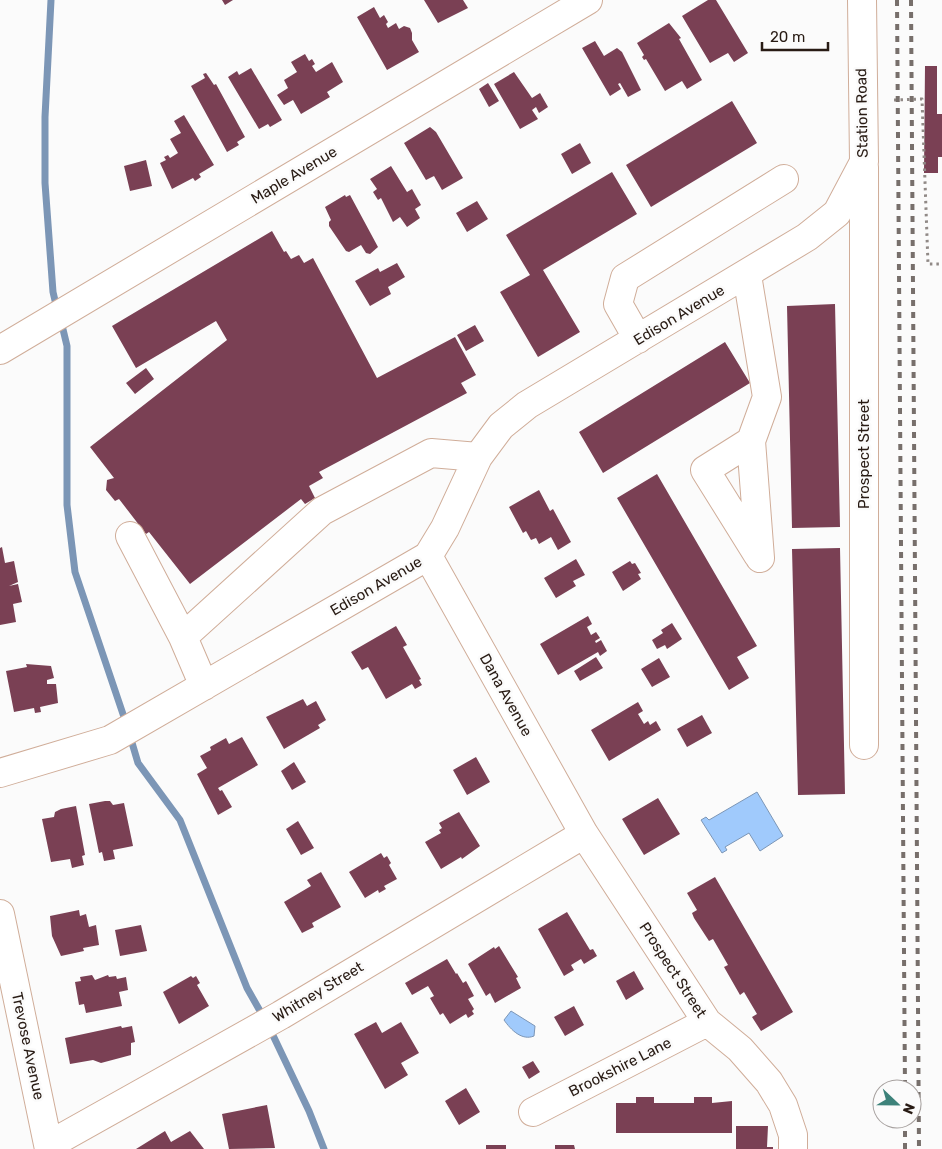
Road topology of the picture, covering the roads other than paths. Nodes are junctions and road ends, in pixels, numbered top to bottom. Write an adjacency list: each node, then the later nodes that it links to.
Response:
1 (588, 0): 7 (street, Maple Avenue)
2 (862, 0): 3 (street, Station Road)
3 (864, 162): 5 (street, Station Road); 14 (street, Prospect Street)
4 (784, 179): 6 (street)
5 (753, 271): 6 (street, Edison Avenue); 8 (street)
6 (638, 339): 9 (street, Edison Avenue)
7 (0, 350)
8 (751, 441)
9 (478, 457): 11 (street, Edison Avenue); 12 (street)
10 (130, 536): 12 (street)
11 (428, 556): 13 (street, Edison Avenue); 16 (street, Dana Avenue)
12 (183, 638): 13 (street)
13 (204, 686): 15 (street, Edison Avenue)
14 (864, 745)
15 (0, 773)
16 (584, 834): 18 (street, Prospect Street); 20 (street, Whitney Street)
17 (0, 914): 20 (street, Trevose Avenue)
18 (707, 1022): 19 (street, Brookshire Lane); 21 (street, Prospect Street)
19 (533, 1112)
20 (49, 1147)
21 (793, 1149)

